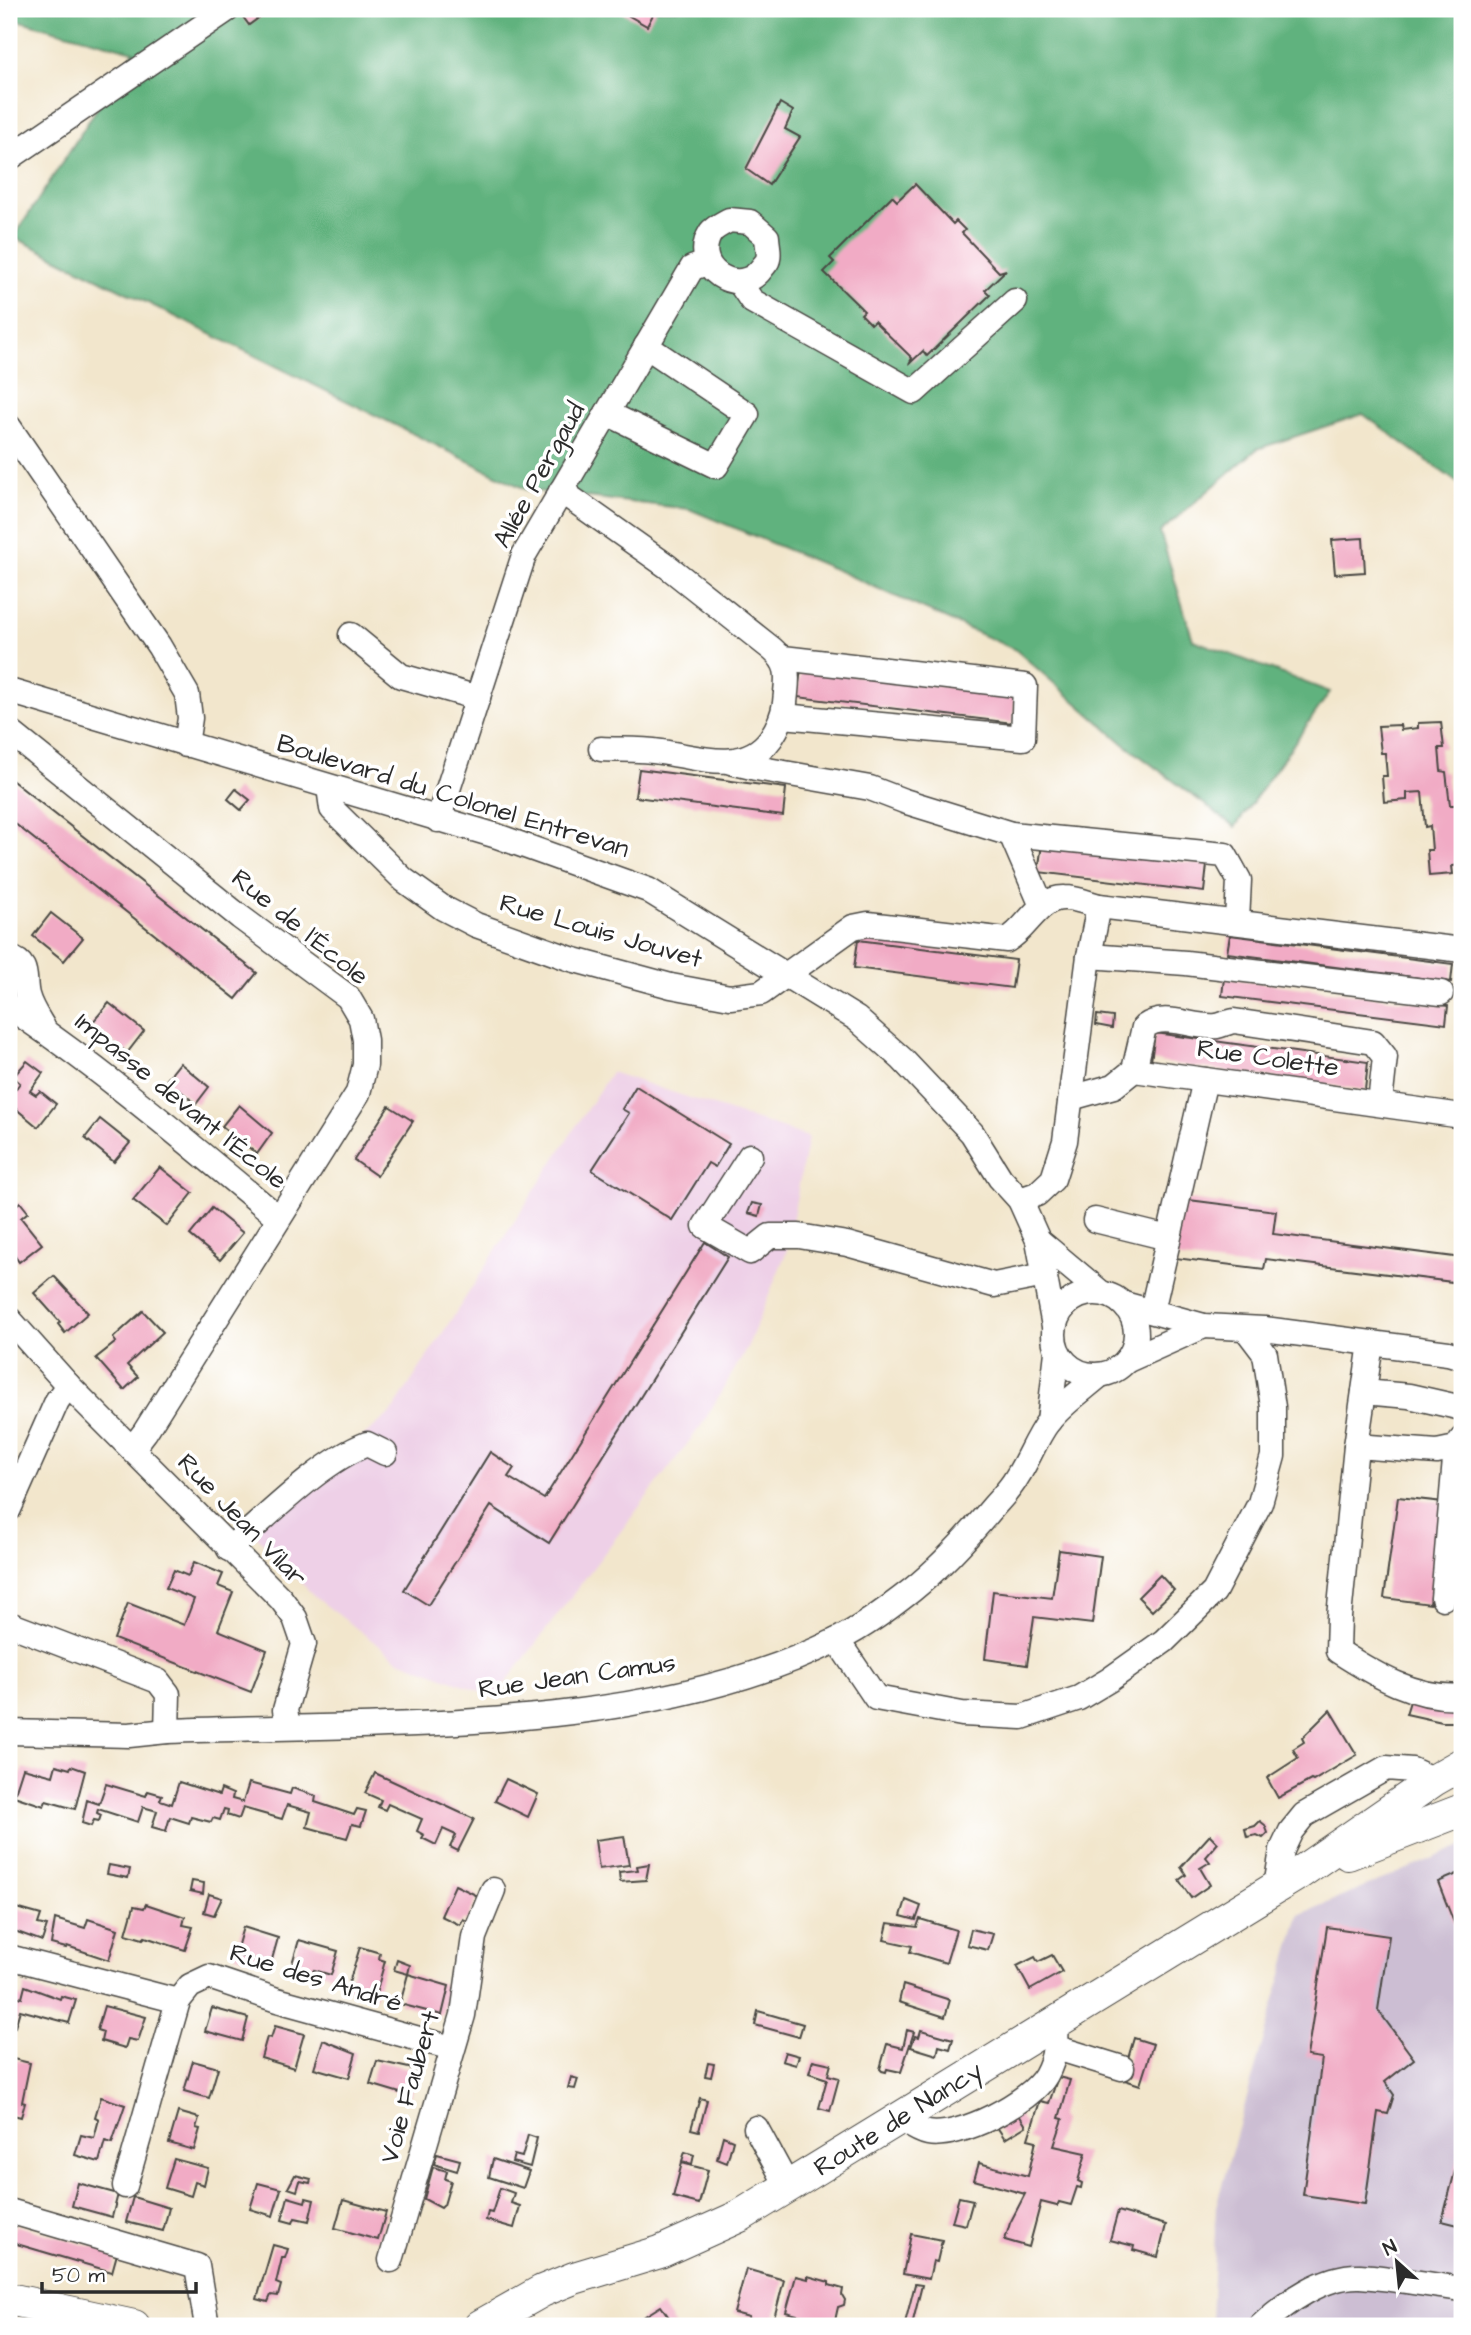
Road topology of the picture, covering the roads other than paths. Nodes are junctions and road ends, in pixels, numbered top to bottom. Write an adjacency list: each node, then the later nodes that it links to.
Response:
1 (228, 9): 2 (street)
2 (9, 158)
3 (707, 263): 4 (street); 4 (street); 6 (street, Allée Pergaud)
4 (739, 282): 5 (street)
5 (1015, 301)
6 (646, 346): 7 (street, Allée Pergaud); 7 (street)
7 (607, 412): 9 (street, Allée Pergaud)
8 (9, 427): 16 (street)
9 (561, 491): 11 (street); 13 (street, Allée Pergaud)
10 (351, 635): 13 (street)
11 (783, 658): 14 (street); 14 (street)
12 (9, 691): 16 (street, Boulevard du Colonel Entrevan)
13 (478, 698): 20 (street, Allée Pergaud)
14 (783, 716): 18 (street)
15 (9, 730): 39 (street, Rue de l'École)
16 (186, 745): 19 (street, Boulevard du Colonel Entrevan)
17 (601, 749): 18 (street)
18 (731, 762): 21 (street)
19 (329, 787): 20 (street, Boulevard du Colonel Entrevan); 28 (street, Rue Louis Jouvet)
20 (438, 820): 28 (street, Boulevard du Colonel Entrevan)
21 (1011, 834): 23 (street); 24 (street)
22 (1099, 905): 23 (street); 24 (street); 26 (street)
23 (1042, 906): 28 (street, Rue Louis Jouvet)
24 (1237, 921): 25 (street)
25 (1462, 950)
26 (1089, 956): 29 (street); 34 (street)
27 (9, 958): 31 (street)
28 (785, 975): 38 (street, Boulevard du Colonel Entrevan)
29 (1441, 993)
30 (9, 1007): 31 (street, Impasse devant l'École)
31 (45, 1031): 39 (street, Impasse devant l'École)
32 (1134, 1070): 33 (street, Rue Colette); 34 (street); 35 (street)
33 (1205, 1080): 35 (street, Rue Colette); 41 (street)
34 (1071, 1098): 38 (street)
35 (1380, 1103): 36 (street, Rue Colette)
36 (1462, 1116)
37 (750, 1156): 43 (street)
38 (1020, 1200): 42 (street, Boulevard du Colonel Entrevan)
39 (279, 1218): 62 (street, Rue de l'École)
40 (1095, 1220): 41 (street)
41 (1168, 1238): 46 (street)
42 (1038, 1240): 43 (street, Boulevard du Colonel Entrevan); 44 (street, Boulevard du Colonel Entrevan)
43 (1045, 1275): 48 (street, Boulevard du Colonel Entrevan)
44 (1100, 1292): 45 (street); 48 (street)
45 (1124, 1304): 46 (street); 54 (street)
46 (1152, 1311): 49 (street)
47 (9, 1319): 56 (street, Rue Jean Vilar)
48 (1054, 1326): 52 (street)
49 (1204, 1326): 50 (street); 54 (street)
50 (1246, 1329): 51 (street); 68 (street)
51 (1371, 1343): 53 (street); 57 (street)
52 (1057, 1352): 55 (street); 59 (street, Rue Jean Camus)
53 (1462, 1357)
54 (1128, 1360): 55 (street)
55 (1100, 1375): 59 (street, Rue Jean Camus)
56 (68, 1385): 62 (street, Rue Jean Vilar); 64 (street)
57 (1364, 1392): 58 (street); 61 (street)
58 (1462, 1408)
59 (1049, 1421): 68 (street, Rue Jean Camus)
60 (1459, 1444): 61 (street); 66 (street)
61 (1356, 1446): 69 (street)
62 (132, 1449): 65 (street, Rue Jean Vilar)
63 (385, 1453): 65 (street)
64 (9, 1509)
65 (229, 1549): 70 (street, Rue Jean Vilar)
66 (1443, 1598)
67 (9, 1624): 71 (street)
68 (837, 1640): 70 (street, Rue Jean Camus)
69 (1462, 1696)
70 (288, 1726): 71 (street, Rue Jean Camus)
71 (167, 1731): 72 (street, Rue Jean Camus)
72 (9, 1732)
73 (1462, 1765): 74 (main road, Route de Nancy)
74 (1434, 1780): 76 (main road, Route de Nancy); 76 (street)
75 (1462, 1810): 76 (main road, Route de Nancy)
76 (1287, 1880): 80 (main road, Route de Nancy)
77 (493, 1890): 81 (street, Voie Faubert)
78 (9, 1957): 79 (street)
79 (178, 2001): 81 (street, Rue des André); 85 (street)
80 (1056, 2035): 82 (street); 83 (main road, Route de Nancy); 83 (street)
81 (452, 2048): 88 (street, Voie Faubert)
82 (1122, 2068)
83 (899, 2118): 86 (main road, Route de Nancy)
84 (756, 2127): 86 (street)
85 (125, 2186)
86 (788, 2187): 93 (main road, Route de Nancy)
87 (9, 2211): 92 (street)
88 (391, 2260)
89 (1462, 2289): 94 (street)
90 (9, 2299): 91 (main road)
91 (134, 2326)
92 (207, 2326)
93 (480, 2326)
94 (1261, 2326)

